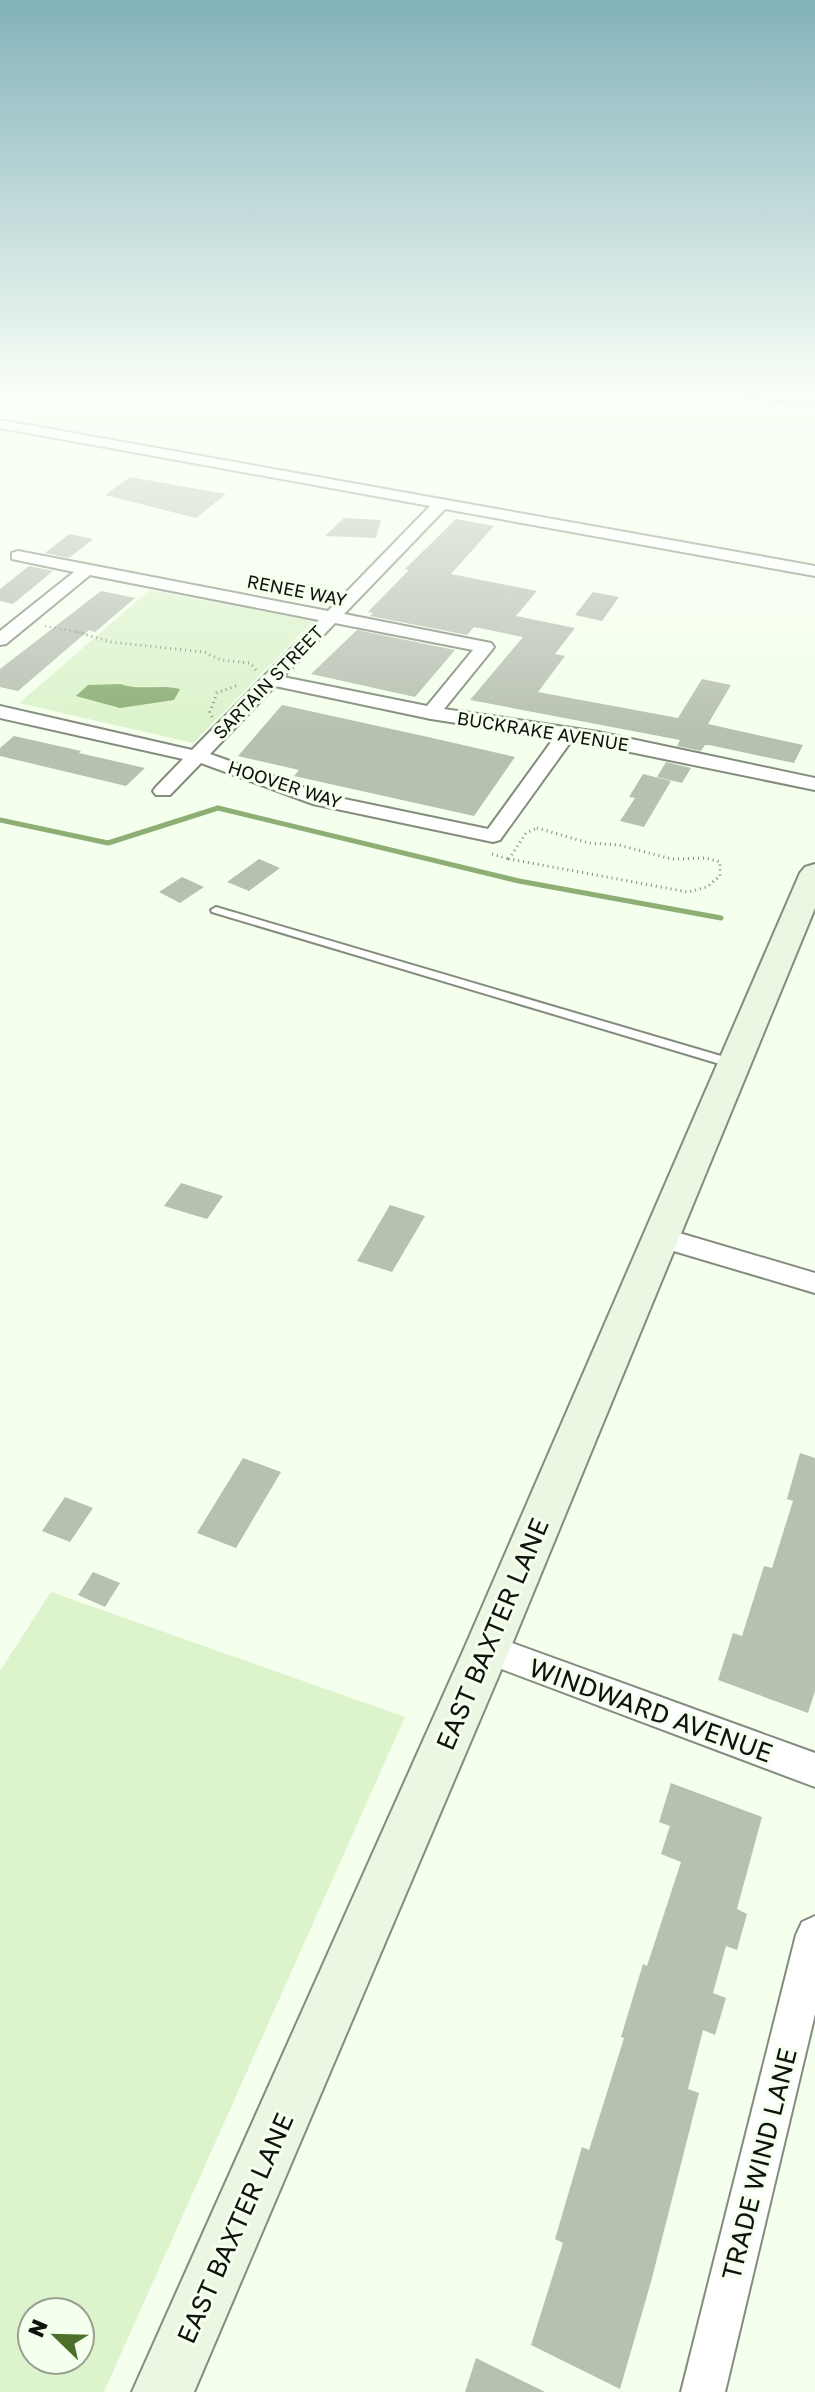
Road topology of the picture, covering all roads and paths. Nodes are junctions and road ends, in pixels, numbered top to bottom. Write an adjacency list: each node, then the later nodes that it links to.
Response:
1 (436, 509): 6 (street, SARTAIN STREET)
2 (467, 509): 5 (street)
3 (18, 556): 4 (street, RENEE WAY)
4 (87, 569): 6 (street, RENEE WAY); 7 (street)
5 (815, 571)
6 (331, 617): 9 (street, SARTAIN STREET); 12 (street, RENEE WAY)
7 (23, 622): 8 (street); 9 (path)
8 (0, 640)
9 (264, 675): 12 (street, BUCKRAKE AVENUE); 15 (street, SARTAIN STREET)
10 (246, 680): 13 (path)
11 (0, 712): 15 (street, HOOVER WAY)
12 (431, 713): 14 (street, BUCKRAKE AVENUE)
13 (214, 722)
14 (567, 733): 15 (street, HOOVER WAY); 16 (street, BUCKRAKE AVENUE)
15 (196, 757): 17 (street, SARTAIN STREET)
16 (815, 784)
17 (163, 791)
18 (815, 873): 20 (main road, EAST BAXTER LANE)
19 (216, 910): 20 (lane)
20 (734, 1064): 21 (main road, EAST BAXTER LANE)
21 (659, 1237): 22 (street); 23 (main road, EAST BAXTER LANE)
22 (815, 1283)
23 (487, 1649): 24 (street, WINDWARD AVENUE); 26 (main road, EAST BAXTER LANE)
24 (815, 1770)
25 (815, 1935): 27 (street, TRADE WIND LANE)
26 (163, 2392)
27 (703, 2392)

